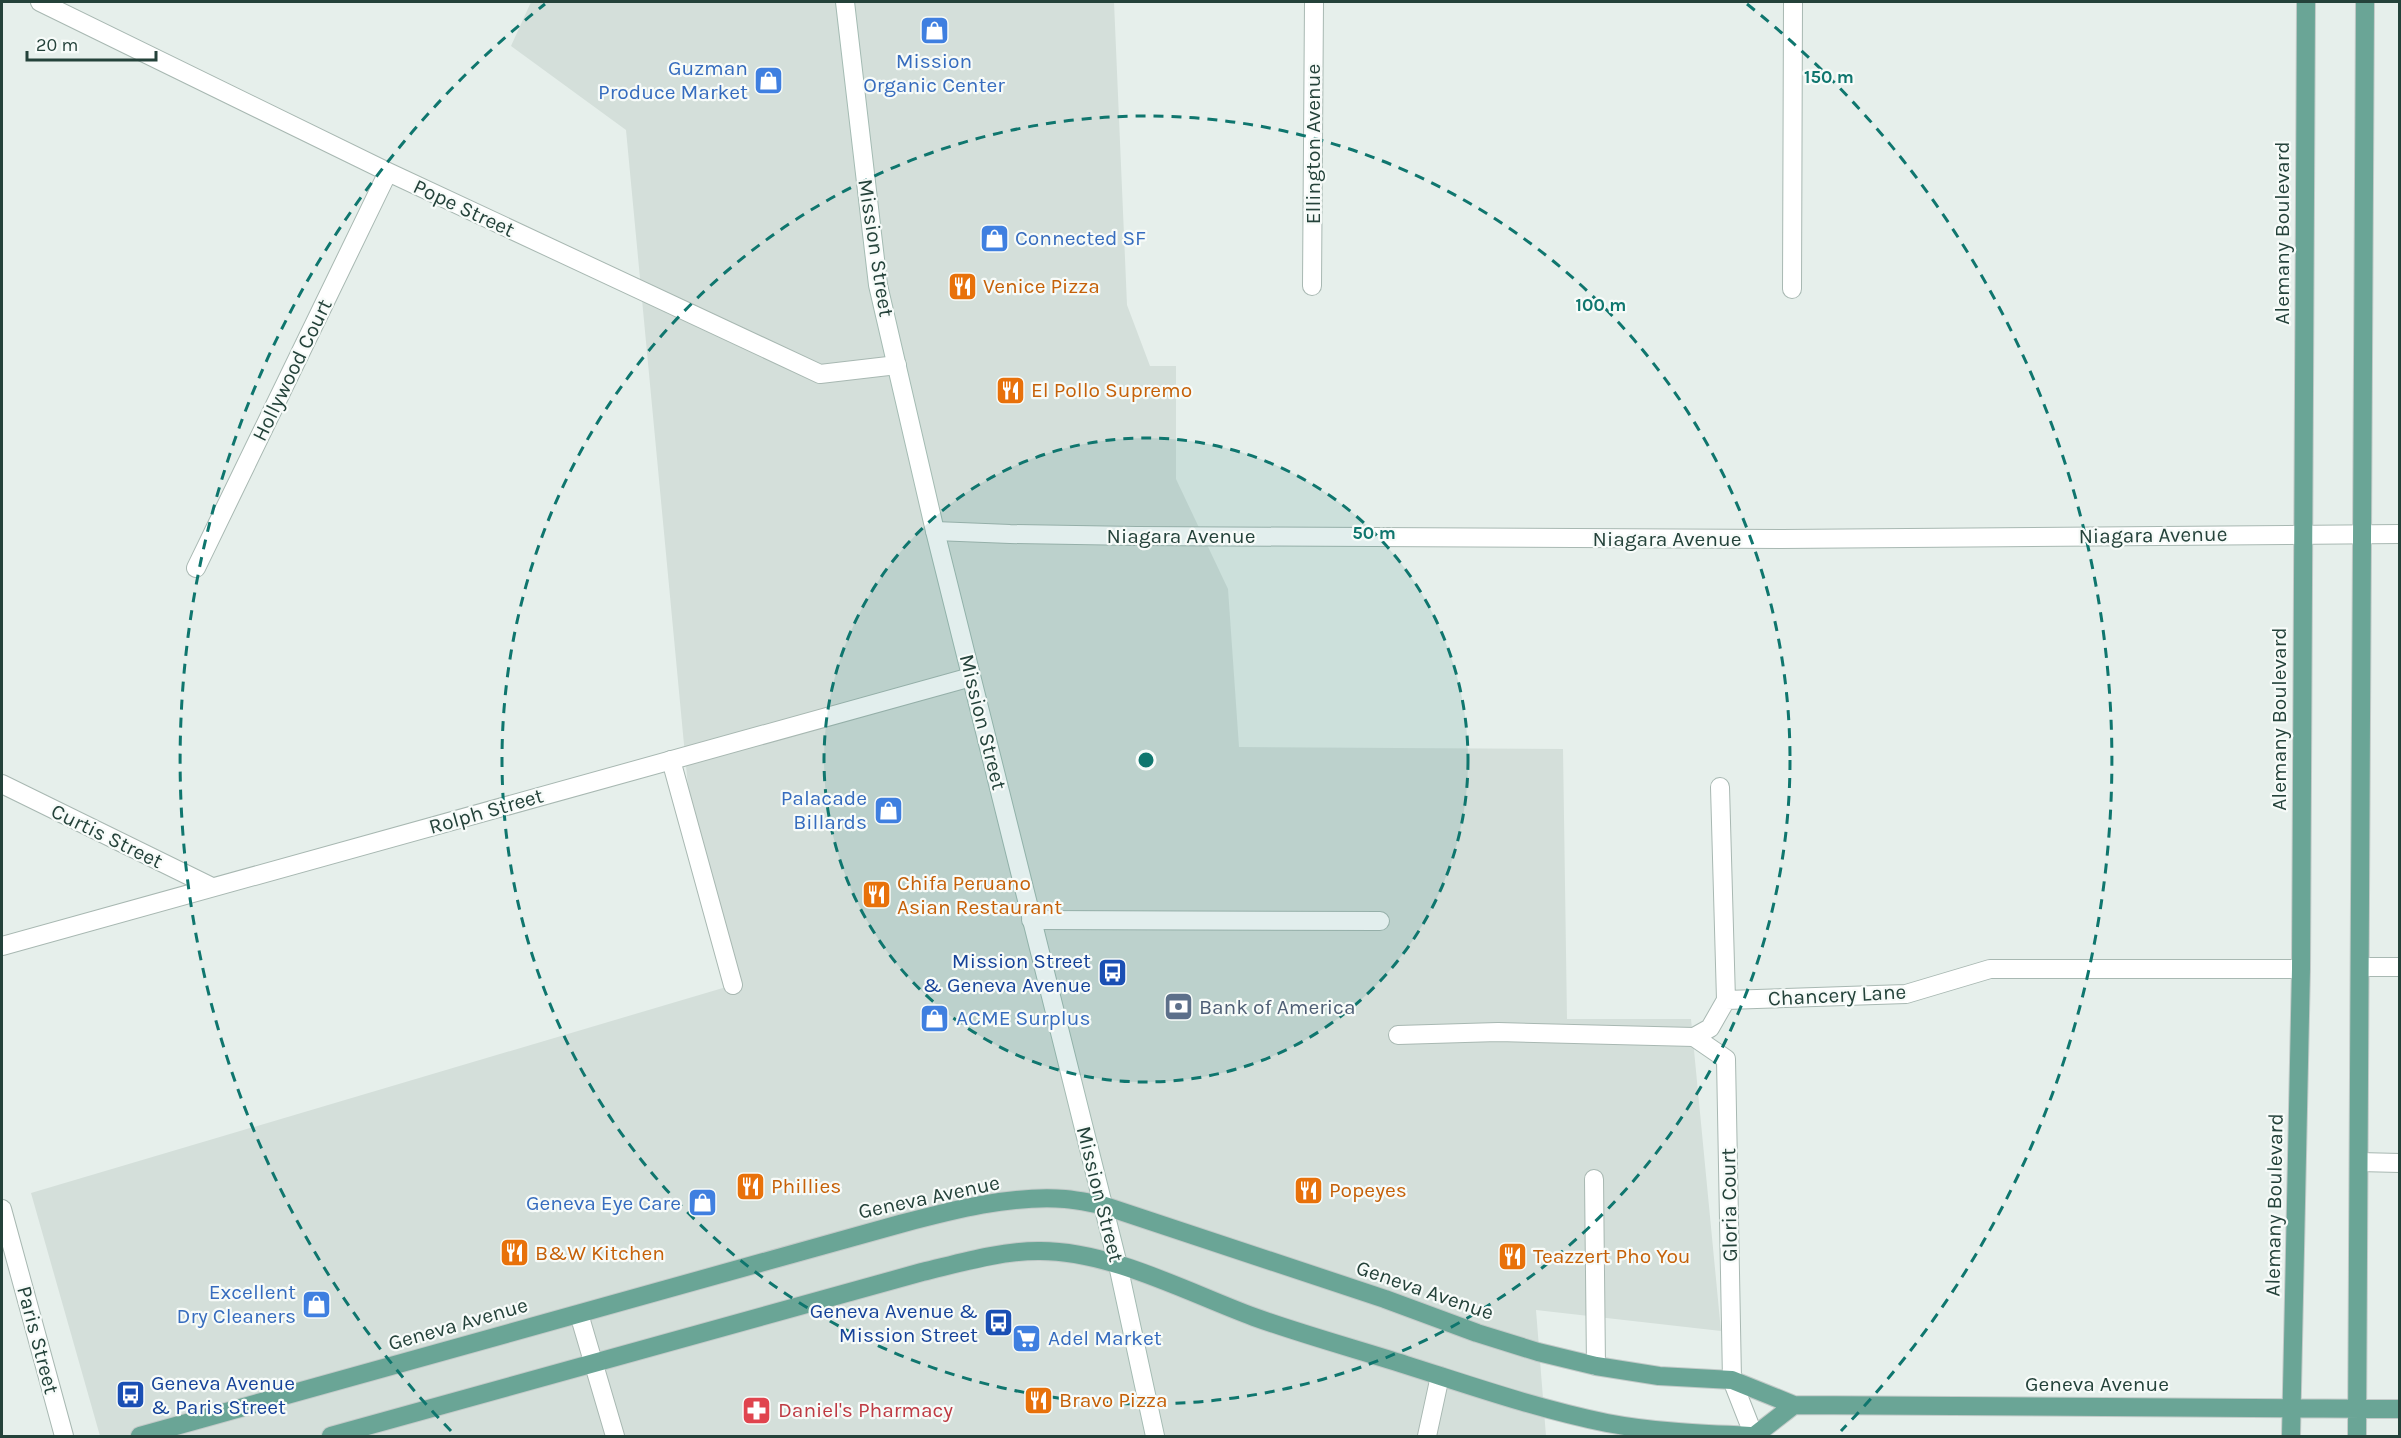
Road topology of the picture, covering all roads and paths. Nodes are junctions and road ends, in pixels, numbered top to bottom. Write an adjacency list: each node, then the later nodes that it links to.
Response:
1 (40, 2): 7 (street, Pope Street)
2 (845, 2): 10 (street, Mission Street)
3 (1314, 2): 8 (street, Ellington Avenue)
4 (1793, 2): 9 (street)
5 (2306, 2): 13 (main road, Alemany Boulevard)
6 (2365, 2): 12 (main road)
7 (388, 172): 10 (street, Pope Street); 15 (street, Hollywood Court)
8 (1312, 286)
9 (1792, 289)
10 (897, 365): 11 (street, Mission Street)
11 (935, 531): 13 (street, Niagara Avenue); 16 (street, Mission Street)
12 (2363, 533): 13 (street, Niagara Avenue); 14 (street, Niagara Avenue); 24 (main road)
13 (2303, 534): 26 (main road, Alemany Boulevard)
14 (2400, 534)
15 (196, 568)
16 (971, 677): 17 (street, Rolph Street); 21 (street, Mission Street)
17 (671, 760): 20 (street, Rolph Street); 27 (street)
18 (2, 784): 20 (street, Curtis Street)
19 (1720, 787): 28 (street)
20 (212, 887): 23 (street, Rolph Street)
21 (1031, 920): 22 (street); 34 (street, Mission Street)
22 (1380, 921)
23 (2, 946)
24 (2361, 967): 25 (street); 31 (main road)
25 (2400, 968)
26 (2301, 969): 28 (street, Chancery Lane); 43 (main road, Alemany Boulevard)
27 (733, 985)
28 (1726, 1000): 30 (street)
29 (1398, 1035): 30 (street)
30 (1694, 1036): 41 (street, Gloria Court)
31 (2359, 1162): 32 (street); 44 (main road)
32 (2400, 1163)
33 (1594, 1179): 39 (street)
34 (1102, 1205): 36 (street, Mission Street); 37 (main road, Geneva Avenue); 39 (main road, Geneva Avenue)
35 (2, 1209): 46 (street, Paris Street)
36 (1118, 1265): 38 (main road); 40 (main road); 50 (street, Mission Street)
37 (579, 1314): 38 (street); 47 (main road, Geneva Avenue)
38 (593, 1363): 48 (main road); 49 (street)
39 (1596, 1366): 41 (main road, Geneva Avenue)
40 (1440, 1376): 51 (street); 52 (main road)
41 (1732, 1380): 42 (main road, Geneva Avenue); 52 (street, Gloria Court)
42 (1794, 1405): 43 (main road, Geneva Avenue); 52 (main road)
43 (2292, 1408): 44 (main road, Geneva Avenue); 53 (main road, Alemany Boulevard)
44 (2357, 1408): 45 (main road, Geneva Avenue); 54 (main road)
45 (2400, 1409)
46 (64, 1437)
47 (140, 1437)
48 (331, 1437)
49 (615, 1437)
50 (1155, 1437)
51 (1427, 1437)
52 (1753, 1437)
53 (2291, 1437)
54 (2357, 1437)

